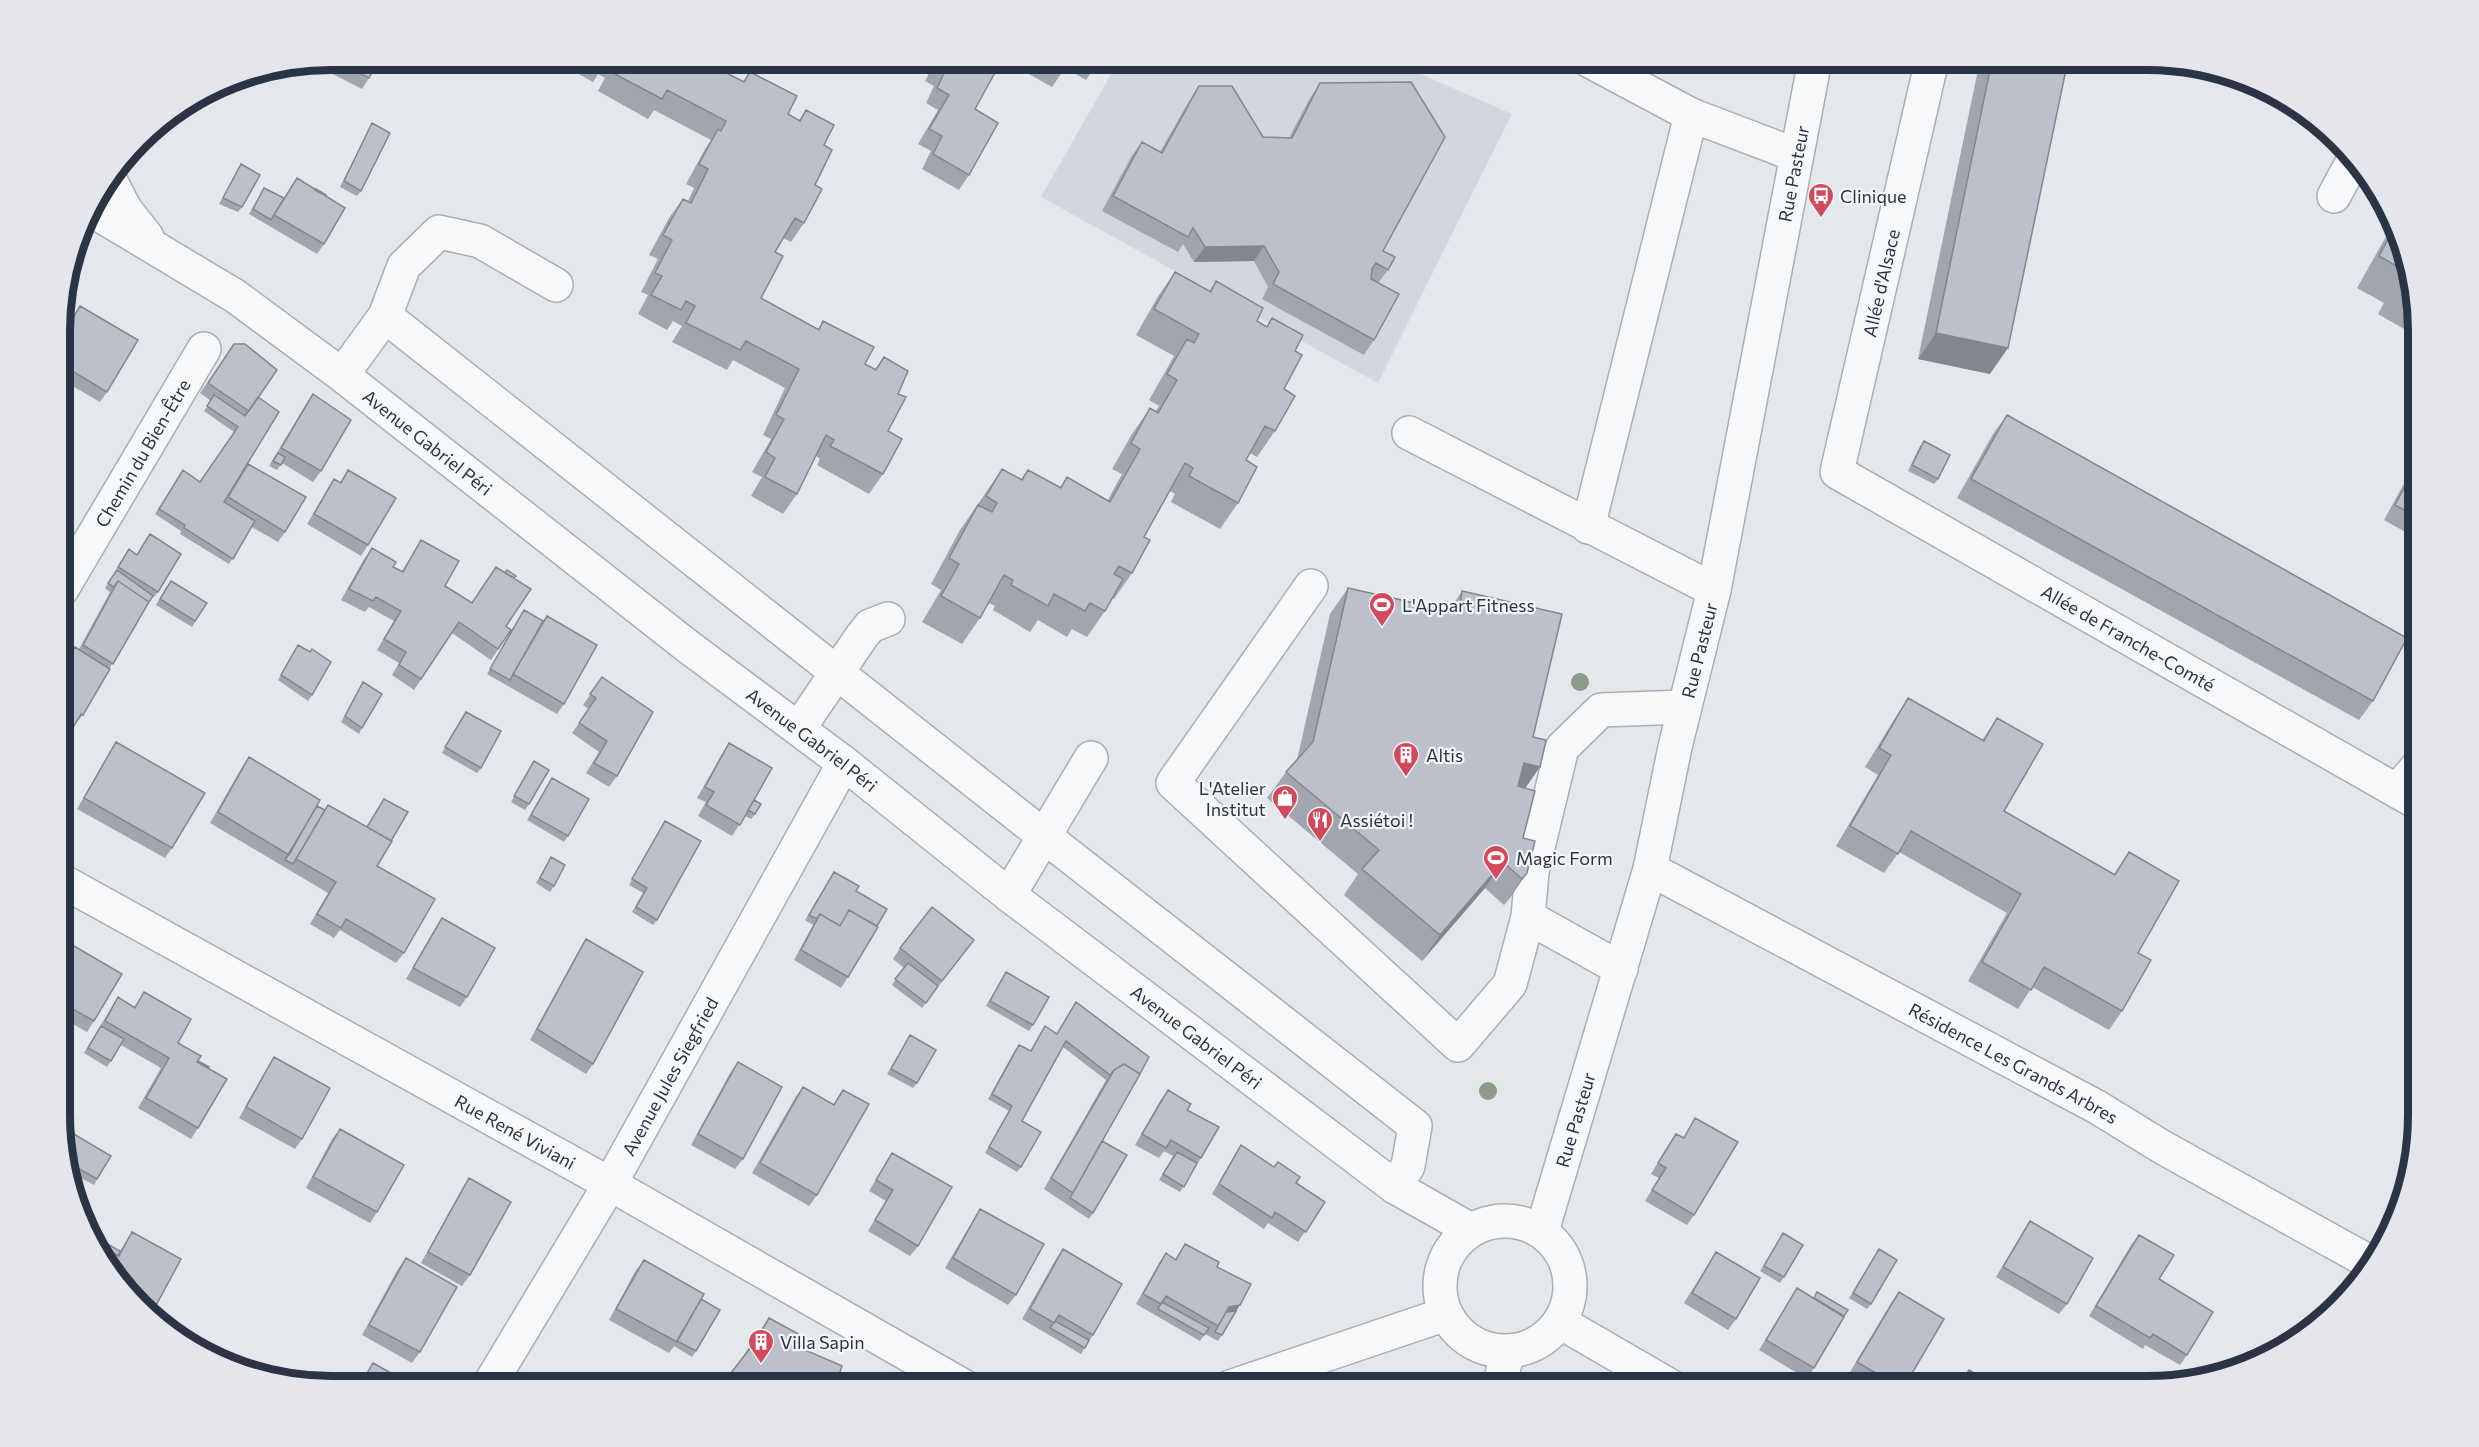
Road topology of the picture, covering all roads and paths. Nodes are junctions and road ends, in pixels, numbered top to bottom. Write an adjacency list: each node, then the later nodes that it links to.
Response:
1 (1607, 70): 4 (street)
2 (1813, 70): 5 (street, Rue Pasteur)
3 (1930, 70): 16 (street, Allée d'Alsace)
4 (1691, 115): 5 (street); 17 (street)
5 (1796, 155): 20 (street, Rue Pasteur)
6 (2350, 167): 8 (street)
7 (114, 188): 10 (street, Avenue Gabriel Péri)
8 (2334, 196)
9 (98, 214): 10 (street, Avenue Gabriel Péri)
10 (155, 248): 14 (street, Avenue Gabriel Péri)
11 (556, 285): 12 (street)
12 (386, 316): 14 (street); 22 (street)
13 (204, 349): 18 (street, Chemin du Bien-Être)
14 (342, 375): 24 (street, Avenue Gabriel Péri)
15 (1409, 433): 17 (street)
16 (1837, 472): 27 (street, Allée de Franche-Comté)
17 (1588, 527): 20 (street)
18 (70, 575)
19 (1311, 586): 32 (street)
20 (1713, 590): 23 (street, Rue Pasteur)
21 (888, 619): 22 (street)
22 (836, 672): 24 (street); 28 (street)
23 (1684, 707): 29 (street, Rue Pasteur); 32 (street)
24 (799, 728): 26 (street, Avenue Gabriel Péri)
25 (1091, 758): 28 (street)
26 (844, 763): 31 (street, Avenue Gabriel Péri); 34 (street, Avenue Jules Siegfried)
27 (2408, 797)
28 (1044, 836): 31 (street); 35 (street)
29 (1650, 869): 33 (street, Rue Pasteur); 38 (street, Résidence Les Grands Arbres)
30 (70, 885): 34 (street, Rue René Viviani)
31 (1009, 894): 35 (street, Avenue Gabriel Péri)
32 (1528, 917): 33 (street)
33 (1621, 969): 37 (street, Rue Pasteur)
34 (610, 1184): 42 (street, Avenue Jules Siegfried); 43 (street, Rue René Viviani)
35 (1395, 1187): 36 (street, Avenue Gabriel Péri)
36 (1471, 1230): 37 (street); 39 (street)
37 (1542, 1231): 40 (street)
38 (2365, 1259)
39 (1446, 1314): 41 (street); 44 (street)
40 (1560, 1322): 41 (street); 46 (street)
41 (1508, 1351): 45 (street)
42 (495, 1376)
43 (946, 1376)
44 (1263, 1376)
45 (1502, 1376)
46 (1653, 1376)

